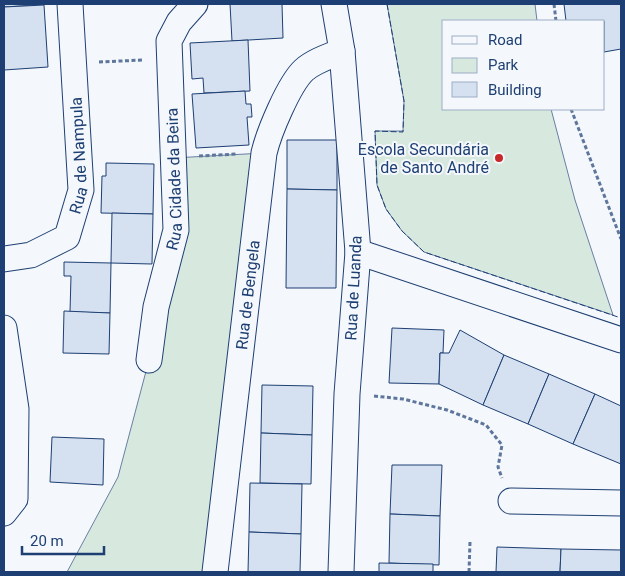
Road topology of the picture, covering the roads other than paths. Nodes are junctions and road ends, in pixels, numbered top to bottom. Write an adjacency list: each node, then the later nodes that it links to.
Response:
1 (70, 4): 6 (street, Rua de Nampula)
2 (195, 4): 9 (street, Rua Cidade da Beira)
3 (334, 4): 4 (street, Rua de Luanda)
4 (342, 51): 5 (street, Rua de Luanda); 13 (street, Rua de Bengela)
5 (358, 252): 8 (street); 14 (street, Rua de Luanda)
6 (4, 259)
7 (4, 328): 12 (street)
8 (621, 340)
9 (149, 360)
10 (512, 502): 11 (street)
11 (621, 503)
12 (4, 513)
13 (215, 572)
14 (342, 572)

